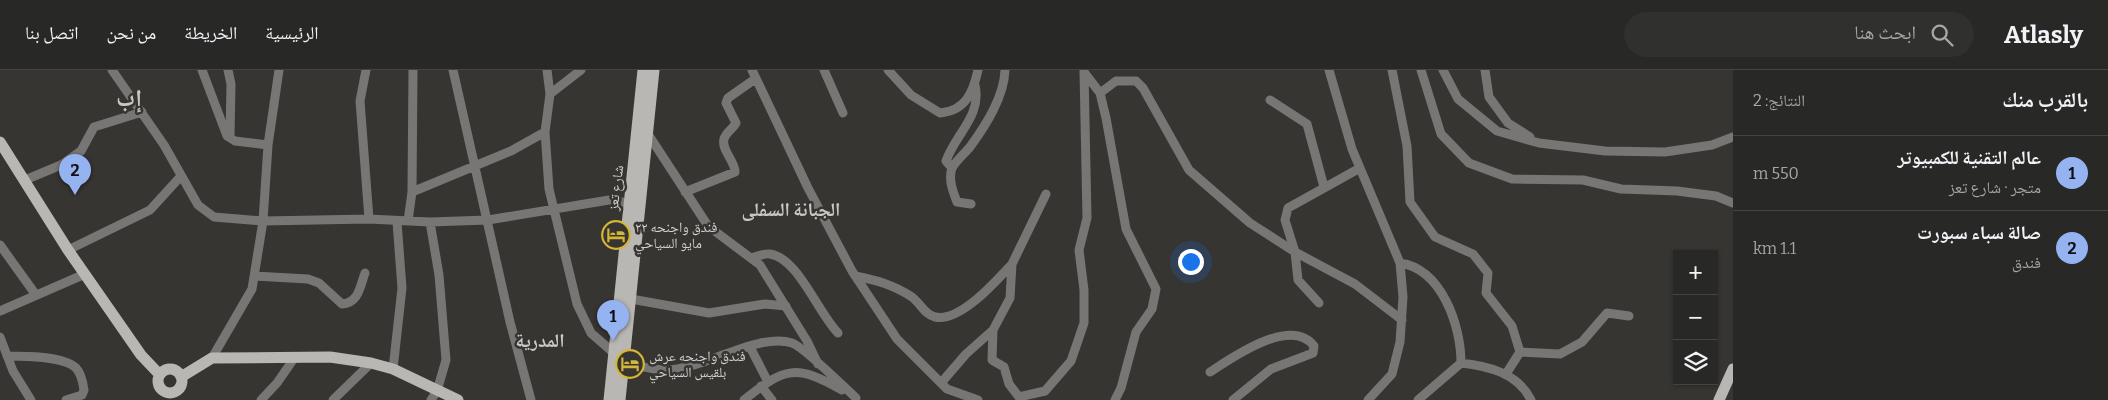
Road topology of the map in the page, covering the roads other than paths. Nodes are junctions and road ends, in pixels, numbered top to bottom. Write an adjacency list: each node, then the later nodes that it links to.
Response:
1 (112, 70): 27 (street)
2 (202, 70): 32 (street)
3 (228, 70): 32 (street)
4 (280, 70): 35 (street)
5 (366, 70): 49 (street)
6 (413, 70): 42 (street)
7 (453, 70): 36 (street)
8 (581, 70): 25 (street)
9 (643, 70): 29 (main road, شارع تعز)
10 (654, 70): 29 (main road, شارع تعز)
11 (824, 70): 28 (street)
12 (888, 70): 23 (street)
13 (978, 70): 23 (street)
14 (1005, 70): 37 (street)
15 (1329, 70): 38 (street)
16 (1392, 70): 76 (street)
17 (1443, 70): 34 (street)
18 (1484, 70): 34 (street)
19 (548, 71): 25 (street)
20 (1084, 71): 24 (street); 94 (street)
21 (1420, 72): 46 (street)
22 (753, 75): 43 (street); 64 (street)
23 (975, 85): 37 (street)
24 (1100, 93): 57 (street); 108 (street)
25 (550, 94): 30 (street)
26 (1270, 100): 41 (street)
27 (142, 112): 39 (street); 40 (street)
28 (843, 113)
29 (643, 130): 43 (street); 45 (main road, شارع تعز); 66 (main road, شارع تعز)
30 (545, 132): 36 (street); 48 (street)
31 (1733, 137): 34 (street)
32 (230, 138): 35 (street)
33 (0, 142): 40 (main road)
34 (1538, 143)
35 (268, 145): 51 (street)
36 (475, 166): 42 (street); 50 (street)
37 (952, 168): 47 (street)
38 (1360, 168): 41 (street); 60 (street)
39 (182, 176): 51 (street); 56 (street)
40 (25, 180): 56 (main road)
41 (1324, 187): 57 (street)
42 (412, 192): 53 (street)
43 (685, 192): 58 (street)
44 (1046, 194): 59 (street)
45 (629, 203): 48 (street); 77 (main road, شارع تعز)
46 (1733, 203)
47 (972, 204)
48 (553, 208): 50 (street); 77 (street)
49 (369, 219): 51 (street); 52 (street)
50 (488, 220): 54 (street); 102 (street)
51 (263, 222): 63 (street)
52 (397, 222): 53 (street); 86 (street)
53 (408, 222): 54 (street)
54 (430, 222): 93 (street)
55 (0, 245): 65 (street)
56 (68, 250): 62 (main road)
57 (1295, 252): 67 (street); 71 (street)
58 (751, 258): 68 (street); 73 (street)
59 (1012, 264): 64 (street); 72 (street)
60 (1400, 264): 71 (street); 83 (street)
61 (365, 273): 63 (street)
62 (85, 274): 65 (street); 88 (main road)
63 (254, 276): 80 (street)
64 (855, 276): 92 (street)
65 (36, 295): 69 (street)
66 (631, 300): 68 (street); 82 (main road, شارع تعز)
67 (1319, 303)
68 (786, 306): 84 (street)
69 (0, 311)
70 (1629, 316): 76 (street)
71 (1402, 320): 110 (street)
72 (993, 330): 92 (street); 94 (street)
73 (838, 333)
74 (0, 337): 78 (street)
75 (750, 347): 82 (street); 84 (street); 91 (street)
76 (1520, 352): 89 (street)
77 (615, 354): 103 (main road, شارع تعز)
78 (7, 356): 97 (street); 98 (street)
79 (295, 357): 80 (main road); 81 (main road); 99 (street)
80 (212, 358): 90 (main road)
81 (371, 363): 86 (main road); 100 (street)
82 (624, 363): 104 (main road, شارع تعز)
83 (1461, 363): 89 (street); 111 (street)
84 (818, 364): 96 (street)
85 (1733, 369): 113 (main road)
86 (393, 370): 93 (main road)
87 (1210, 372): 109 (street)
88 (159, 374): 90 (main road); 95 (main road)
89 (1506, 374): 112 (street)
90 (182, 377): 95 (main road)
91 (764, 383): 96 (street); 105 (street); 106 (street)
92 (940, 383): 107 (street)
93 (434, 395): 101 (main road)
94 (1045, 395)
95 (164, 396)
96 (858, 399)
97 (31, 400)
98 (66, 400)
99 (260, 400)
100 (333, 400)
101 (458, 400)
102 (531, 400)
103 (609, 400)
104 (620, 400)
105 (744, 400)
106 (772, 400)
107 (978, 400)
108 (1115, 400)
109 (1234, 400)
110 (1368, 400)
111 (1418, 400)
112 (1531, 400)
113 (1719, 400)

